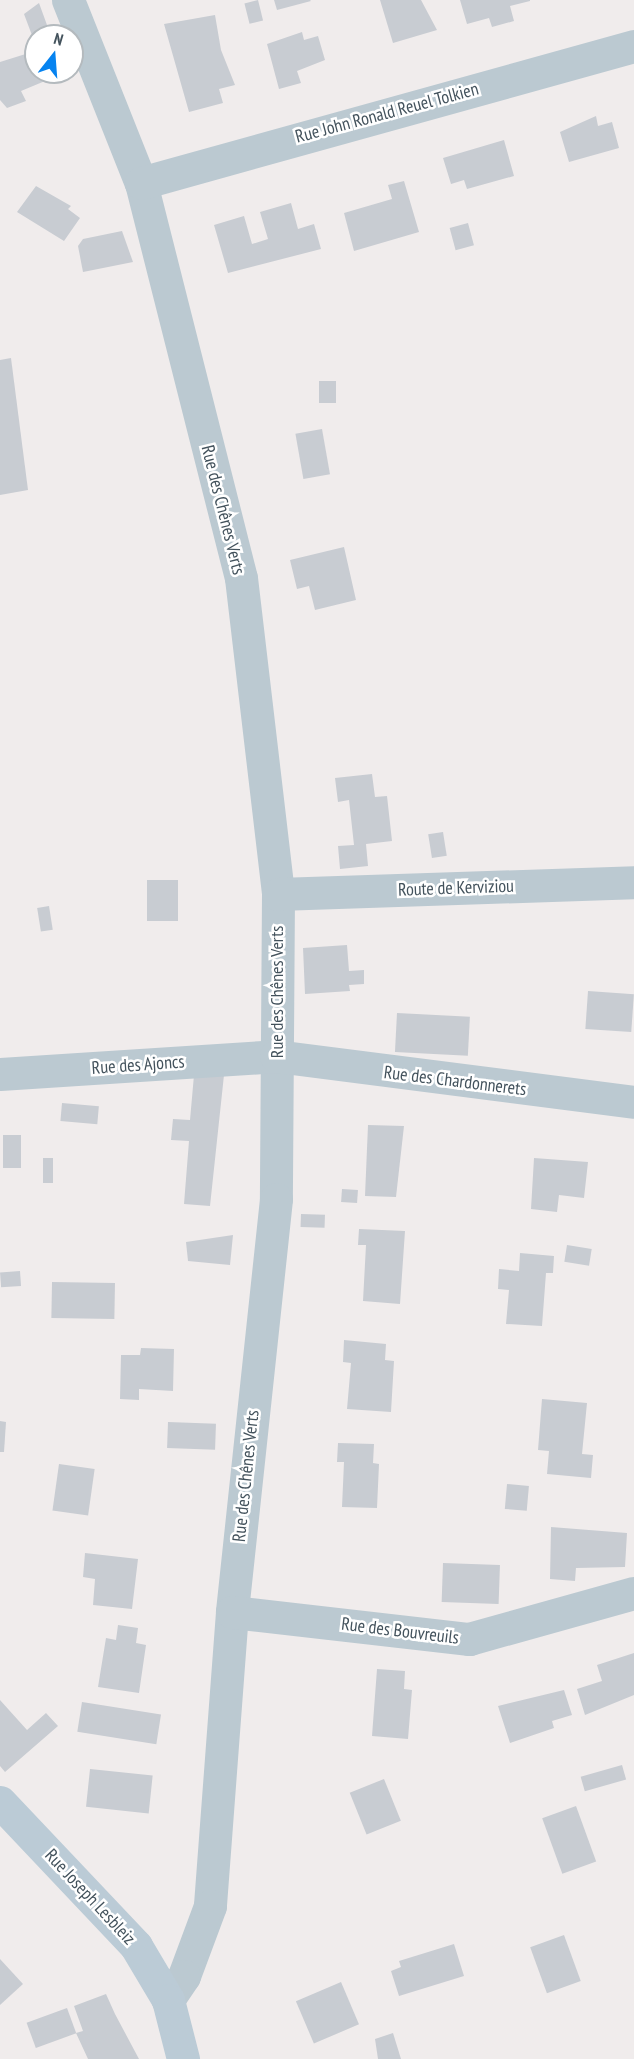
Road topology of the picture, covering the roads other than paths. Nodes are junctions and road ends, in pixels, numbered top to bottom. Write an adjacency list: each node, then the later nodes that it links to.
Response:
1 (68, 0): 3 (street, Rue des Chênes Verts)
2 (634, 46): 3 (street, Rue John Ronald Reuel Tolkien)
3 (141, 183): 5 (street, Rue des Chênes Verts)
4 (634, 882): 5 (street, Route de Kerviziou)
5 (278, 894): 6 (street, Rue des Chênes Verts)
6 (276, 1056): 7 (street, Rue des Ajoncs); 8 (street, Rue des Chardonnerets); 10 (street, Rue des Chênes Verts)
7 (0, 1074)
8 (634, 1102)
9 (634, 1593): 10 (street, Rue des Bouvreuils)
10 (232, 1612): 12 (street, Rue des Chênes Verts)
11 (0, 1802): 12 (main road, Rue Joseph Lesbleiz)
12 (168, 2000): 13 (main road, Rue Joseph Lesbleiz)
13 (183, 2059)

